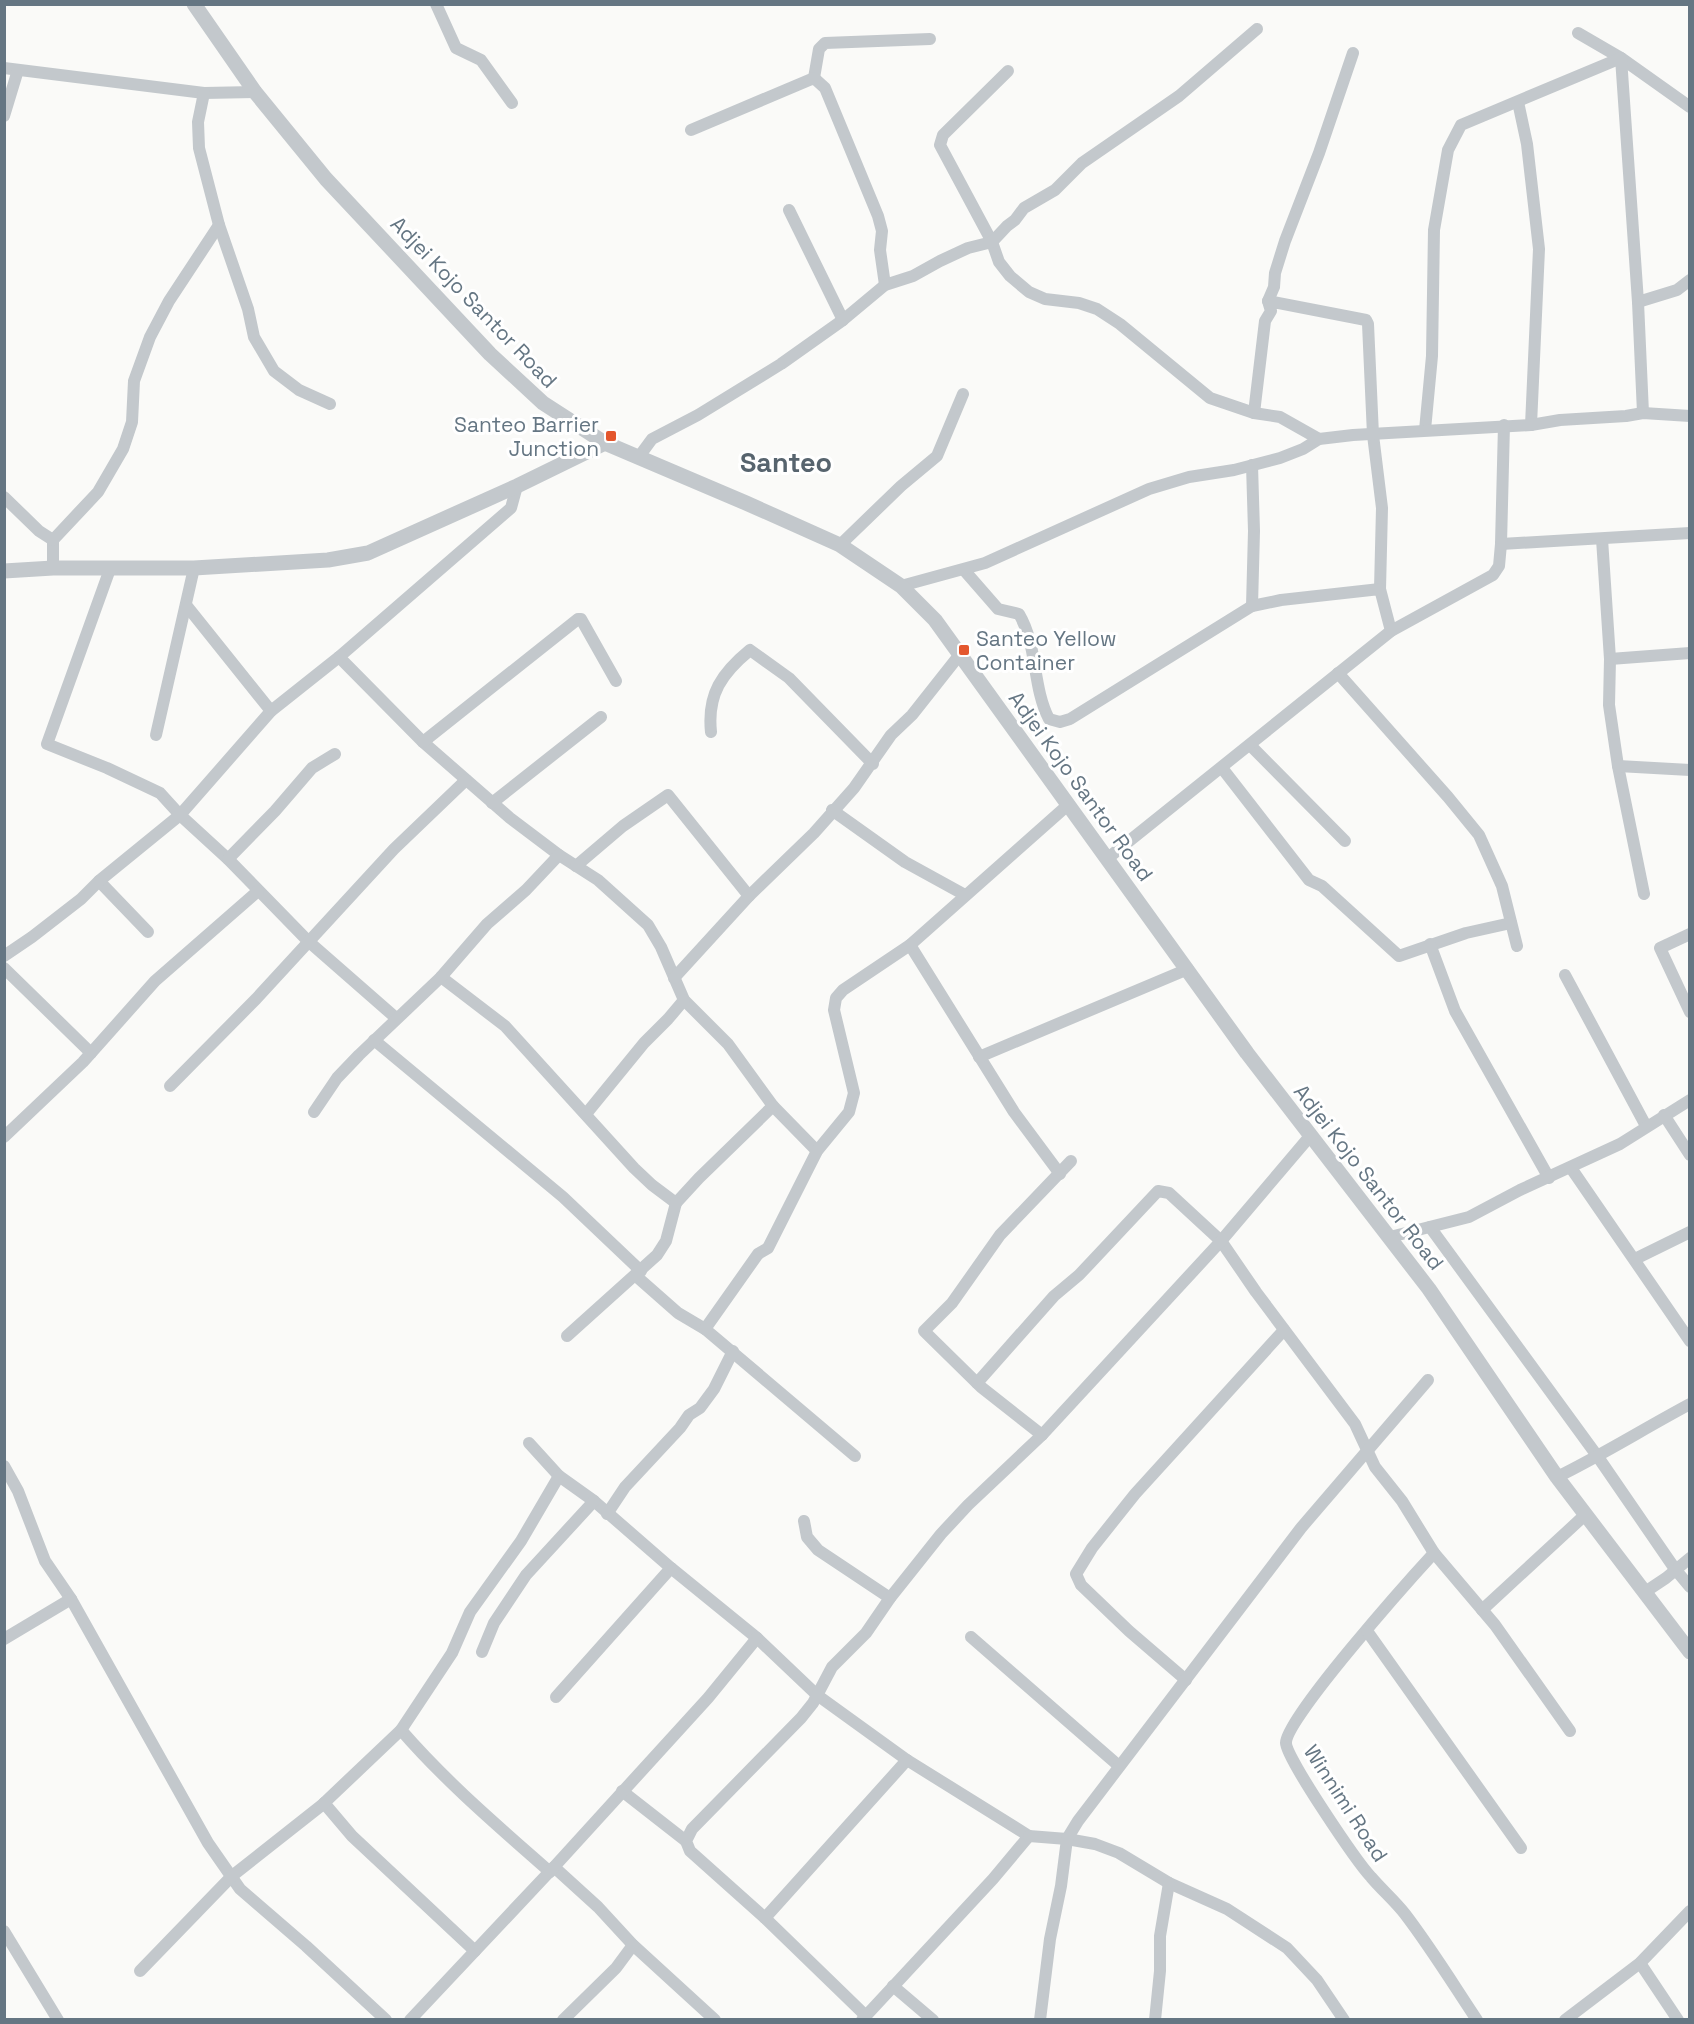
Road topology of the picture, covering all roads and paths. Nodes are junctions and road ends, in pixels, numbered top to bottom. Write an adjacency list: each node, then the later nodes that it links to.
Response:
1 (194, 4): 12 (street, Adjei Kojo Santor Road)
2 (436, 4): 15 (street)
3 (1257, 29): 21 (street)
4 (1578, 33): 7 (street)
5 (930, 39): 11 (street)
6 (1353, 53): 24 (street)
7 (1621, 58): 14 (street); 16 (street); 25 (street)
8 (4, 68): 9 (street)
9 (18, 70): 13 (street); 17 (street)
10 (1008, 71): 21 (street)
11 (814, 78): 18 (street); 23 (street)
12 (255, 92): 13 (street); 37 (street, Adjei Kojo Santor Road)
13 (204, 93): 20 (street)
14 (1518, 102): 33 (street); 34 (street)
15 (512, 103)
16 (1689, 107)
17 (4, 116)
18 (691, 130)
19 (789, 210): 26 (street)
20 (219, 225): 28 (street); 44 (street)
21 (992, 242): 23 (street); 29 (street)
22 (1689, 280): 25 (street)
23 (885, 285): 26 (street)
24 (1268, 301): 29 (street); 35 (street)
25 (1638, 302): 30 (street)
26 (843, 320): 38 (street)
27 (963, 394): 46 (street)
28 (330, 404)
29 (1254, 413): 36 (street)
30 (1643, 413): 31 (street); 33 (street)
31 (1689, 416)
32 (1504, 425): 33 (street); 34 (street); 45 (street)
33 (1531, 425)
34 (1425, 430): 35 (street)
35 (1374, 435): 36 (street); 53 (street)
36 (1319, 439): 39 (street)
37 (605, 443): 38 (street, Adjei Kojo Santor Road); 40 (street)
38 (638, 458): 46 (street, Adjei Kojo Santor Road)
39 (1252, 465): 50 (street); 55 (street)
40 (517, 486): 48 (street); 59 (street)
41 (4, 497): 44 (street)
42 (1689, 533): 43 (street)
43 (1602, 539): 45 (street); 60 (street)
44 (53, 540): 47 (street)
45 (1501, 544): 56 (street)
46 (840, 545): 52 (street, Adjei Kojo Santor Road)
47 (53, 568): 49 (street); 51 (street)
48 (194, 568): 49 (street); 54 (street)
49 (110, 569): 78 (street)
50 (964, 570): 52 (street); 55 (street)
51 (4, 571)
52 (901, 586): 57 (street, Adjei Kojo Santor Road)
53 (1380, 589): 55 (street); 56 (street)
54 (186, 605): 63 (street); 66 (street)
55 (1252, 606)
56 (1391, 631): 61 (street)
57 (960, 653): 70 (street); 76 (street, Adjei Kojo Santor Road)
58 (1689, 653): 60 (street)
59 (339, 657): 63 (street); 67 (street)
60 (1610, 659): 71 (street)
61 (1338, 673): 68 (street); 89 (street)
62 (616, 681): 67 (street)
63 (272, 711): 78 (street)
64 (601, 717): 75 (street)
65 (711, 732): 70 (street)
66 (156, 735)
67 (423, 742): 74 (street)
68 (1250, 745): 72 (street); 79 (street)
69 (335, 754): 82 (street)
70 (873, 764): 77 (street)
71 (1618, 766): 73 (street); 86 (street)
72 (1222, 768): 81 (street); 93 (street)
73 (1689, 770)
74 (466, 780): 75 (street); 92 (street)
75 (492, 803): 80 (street)
76 (1068, 804): 81 (street, Adjei Kojo Santor Road); 87 (street)
77 (832, 810): 87 (street); 88 (street)
78 (180, 815): 82 (street); 84 (street)
79 (1345, 841)
80 (559, 855): 83 (street); 100 (street)
81 (1108, 858): 98 (street, Adjei Kojo Santor Road)
82 (228, 859): 85 (street)
83 (576, 866): 88 (street); 101 (street)
84 (99, 881): 90 (street); 96 (street)
85 (258, 891): 92 (street); 106 (street)
86 (1644, 894)
87 (965, 895): 94 (street)
88 (749, 896): 101 (street)
89 (1511, 923): 93 (street); 95 (street)
90 (148, 932)
91 (1689, 934): 103 (street)
92 (308, 941): 104 (street); 108 (street)
93 (1430, 944): 122 (street)
94 (910, 945): 107 (street); 117 (street)
95 (1517, 946)
96 (4, 956)
97 (4, 968): 106 (street)
98 (1188, 969): 107 (street); 115 (street, Adjei Kojo Santor Road)
99 (1565, 975): 114 (street)
100 (441, 977): 104 (street); 112 (street)
101 (674, 978): 102 (street)
102 (684, 1000): 110 (street); 112 (street)
103 (1689, 1012)
104 (396, 1018): 105 (street)
105 (374, 1040): 111 (street); 129 (street)
106 (91, 1053): 116 (street)
107 (979, 1057): 121 (street)
108 (170, 1086)
109 (1689, 1100): 113 (street)
110 (772, 1106): 117 (street); 123 (street)
111 (314, 1112)
112 (586, 1114): 123 (street)
113 (1664, 1115): 114 (street); 118 (street)
114 (1646, 1126): 120 (street)
115 (1311, 1135): 126 (street, Adjei Kojo Santor Road); 127 (street)
116 (4, 1137)
117 (817, 1151): 130 (street)
118 (1689, 1155)
119 (1071, 1161): 121 (street)
120 (1571, 1167): 122 (street); 128 (street)
121 (1060, 1174): 136 (street)
122 (1549, 1178): 124 (street)
123 (676, 1203): 129 (street)
124 (1430, 1227): 126 (street); 142 (street)
125 (1689, 1232): 128 (street)
126 (1390, 1237): 145 (street, Adjei Kojo Santor Road)
127 (1221, 1241): 131 (street); 136 (street); 138 (street)
128 (1635, 1259): 133 (street)
129 (639, 1274): 130 (street); 132 (street)
130 (705, 1329): 134 (street)
131 (1284, 1329): 140 (street); 165 (street)
132 (567, 1336)
133 (1689, 1341)
134 (733, 1351): 141 (street); 147 (street)
135 (1428, 1380): 140 (street)
136 (977, 1383): 138 (street)
137 (1689, 1404): 142 (street)
138 (1042, 1435): 156 (street)
139 (529, 1443): 144 (street)
140 (1367, 1450): 150 (street); 165 (street)
141 (855, 1455)
142 (1598, 1457): 145 (street); 153 (street)
143 (4, 1466): 157 (street)
144 (559, 1476): 146 (street); 168 (street)
145 (1557, 1477): 148 (street, Adjei Kojo Santor Road)
146 (594, 1501): 147 (street); 163 (street)
147 (607, 1514): 152 (street)
148 (1585, 1515): 155 (street, Adjei Kojo Santor Road); 158 (street)
149 (804, 1521): 156 (street)
150 (1434, 1554): 158 (street); 159 (street, Winnimi Road)
151 (1689, 1558): 153 (street)
152 (671, 1568): 161 (street); 167 (street)
153 (1675, 1569): 154 (street); 155 (street)
154 (1689, 1587)
155 (1645, 1592): 164 (street, Adjei Kojo Santor Road)
156 (890, 1598): 166 (street)
157 (71, 1599): 162 (street); 179 (street)
158 (1482, 1610): 169 (street)
159 (1367, 1631): 177 (street); 199 (street, Winnimi Road)
160 (971, 1637): 171 (street)
161 (757, 1638): 166 (street); 172 (street)
162 (4, 1639)
163 (482, 1652)
164 (1689, 1652)
165 (1186, 1680): 171 (street)
166 (817, 1695): 170 (street); 176 (street)
167 (555, 1698)
168 (401, 1730): 173 (street); 178 (street)
169 (1570, 1731)
170 (907, 1760): 174 (street); 182 (street)
171 (1119, 1766): 175 (street)
172 (622, 1791): 176 (street); 178 (street)
173 (324, 1803): 179 (street); 185 (street)
174 (1029, 1836): 175 (street); 188 (street)
175 (1068, 1839): 180 (street); 196 (street)
176 (686, 1842): 182 (street)
177 (1521, 1848)
178 (552, 1869): 184 (street); 185 (street)
179 (231, 1876): 187 (street); 191 (street)
180 (1169, 1883): 197 (street); 198 (street)
181 (1689, 1911): 186 (street)
182 (765, 1918): 189 (street)
183 (4, 1931): 190 (street)
184 (633, 1945): 193 (street); 194 (street)
185 (475, 1951): 192 (street)
186 (1640, 1963): 200 (street); 201 (street)
187 (140, 1971)
188 (893, 1986): 189 (street); 195 (street)
189 (863, 2017)
190 (58, 2019)
191 (386, 2019)
192 (410, 2019)
193 (563, 2019)
194 (712, 2019)
195 (933, 2019)
196 (1040, 2019)
197 (1155, 2019)
198 (1344, 2019)
199 (1477, 2019)
200 (1565, 2019)
201 (1678, 2019)

